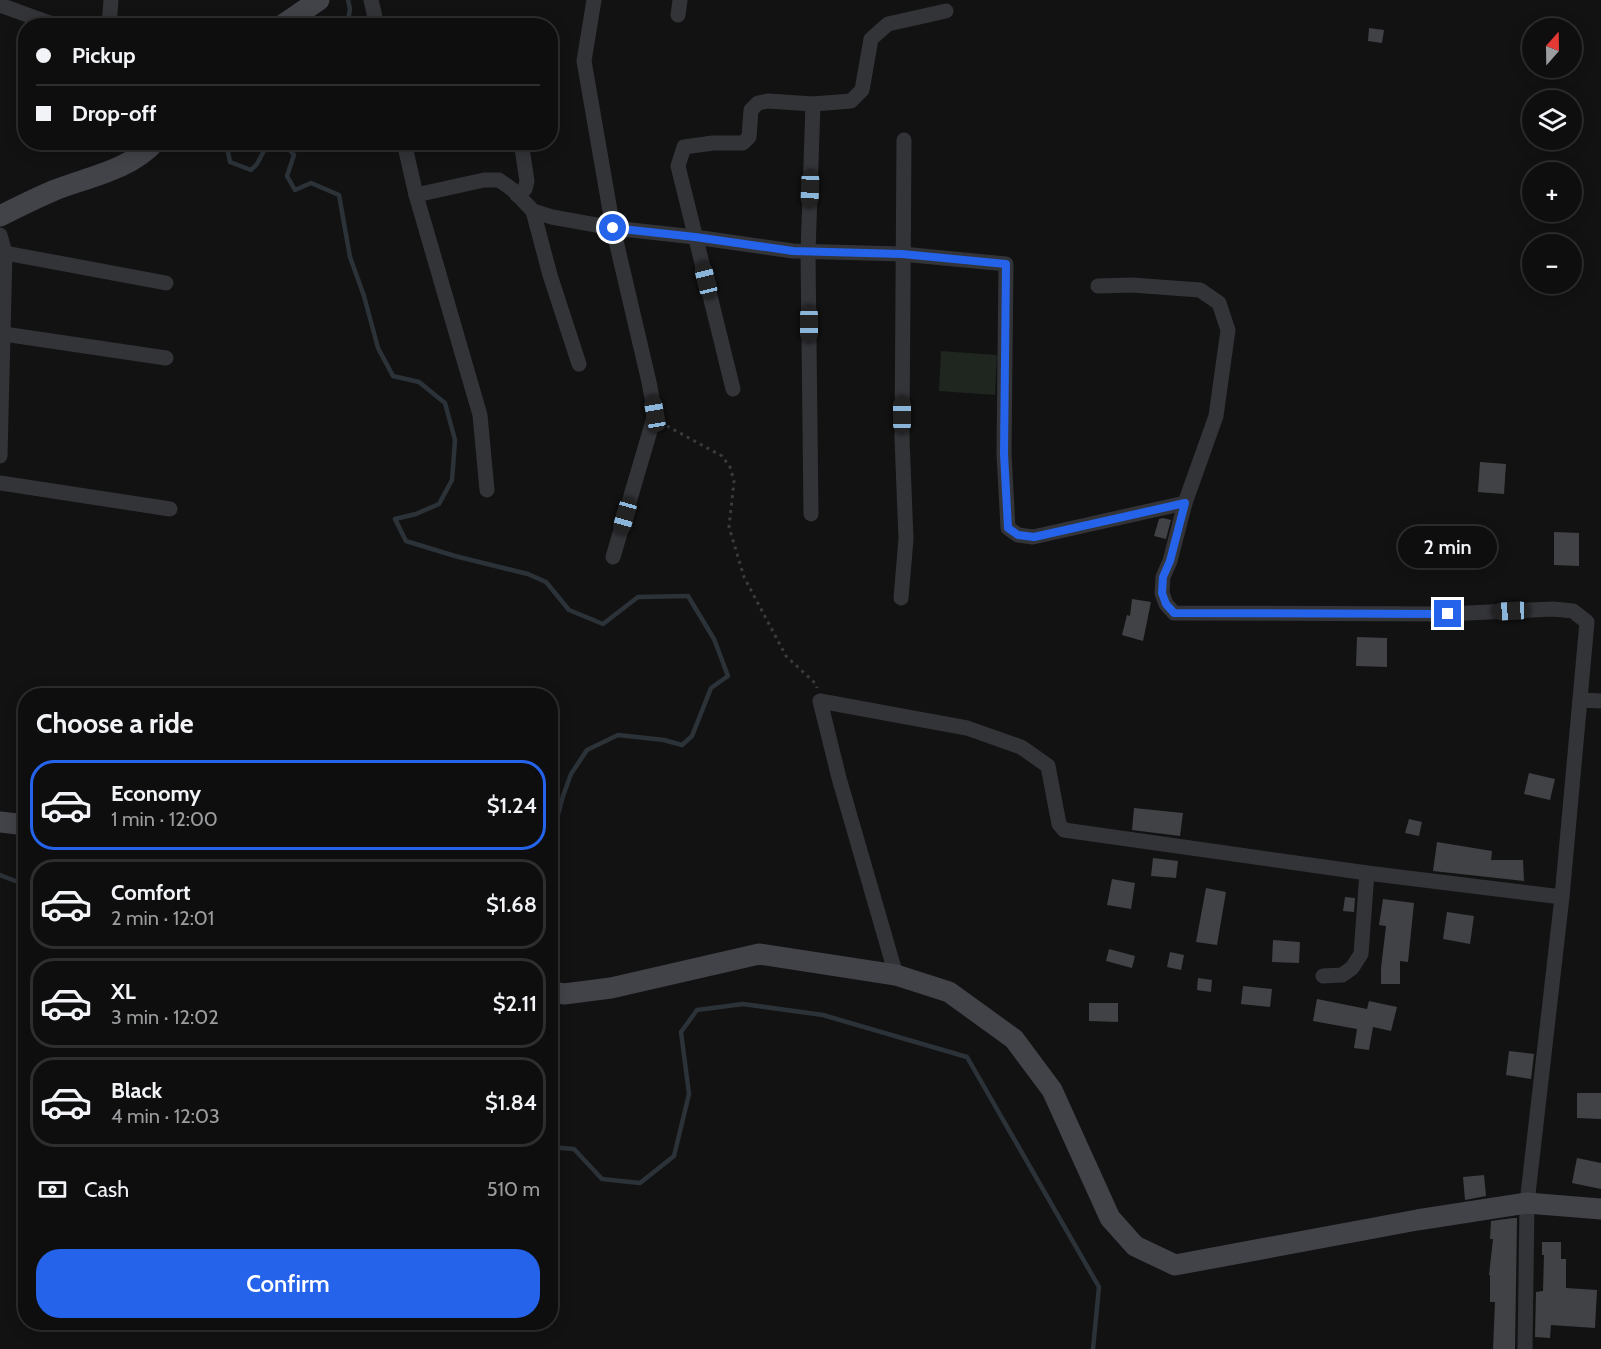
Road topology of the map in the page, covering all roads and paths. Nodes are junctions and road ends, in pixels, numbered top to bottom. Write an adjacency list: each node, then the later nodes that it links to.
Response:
1 (111, 0): 8 (street)
2 (319, 0): 9 (street)
3 (371, 0): 10 (street)
4 (594, 0): 20 (street)
5 (0, 5): 7 (street)
6 (946, 11): 11 (street)
7 (36, 18)
8 (110, 18)
9 (292, 18)
10 (375, 18)
11 (813, 104): 22 (street); 24 (street)
12 (904, 140): 25 (street)
13 (146, 150): 19 (street)
14 (406, 150): 16 (street)
15 (521, 150): 17 (street)
16 (416, 195): 17 (street); 35 (street)
17 (517, 195): 18 (street)
18 (533, 211): 20 (street); 30 (street)
19 (0, 216)
20 (613, 228): 22 (street); 32 (street)
21 (0, 235): 23 (street)
22 (695, 237): 24 (street); 31 (street)
23 (5, 253): 26 (street); 28 (street)
24 (808, 253): 25 (street); 38 (street)
25 (902, 254): 36 (street); 40 (street)
26 (166, 284)
27 (1098, 286): 36 (street)
28 (3, 334): 29 (street); 33 (street)
29 (166, 358)
30 (579, 364)
31 (733, 389)
32 (655, 414): 39 (street); 43 (path)
33 (0, 456)
34 (0, 483): 37 (street)
35 (487, 490)
36 (1185, 503): 41 (street)
37 (170, 509)
38 (811, 514)
39 (613, 557)
40 (901, 598)
41 (1580, 700): 42 (street); 47 (street)
42 (1601, 700)
43 (820, 701): 46 (street); 48 (street)
44 (0, 822): 45 (street)
45 (18, 824)
46 (1367, 873): 47 (street); 49 (street)
47 (1562, 897): 51 (street)
48 (896, 975): 50 (street); 51 (street)
49 (1323, 976)
50 (558, 993)
51 (1527, 1203): 52 (street); 53 (street)
52 (1601, 1209)
53 (1525, 1349)

